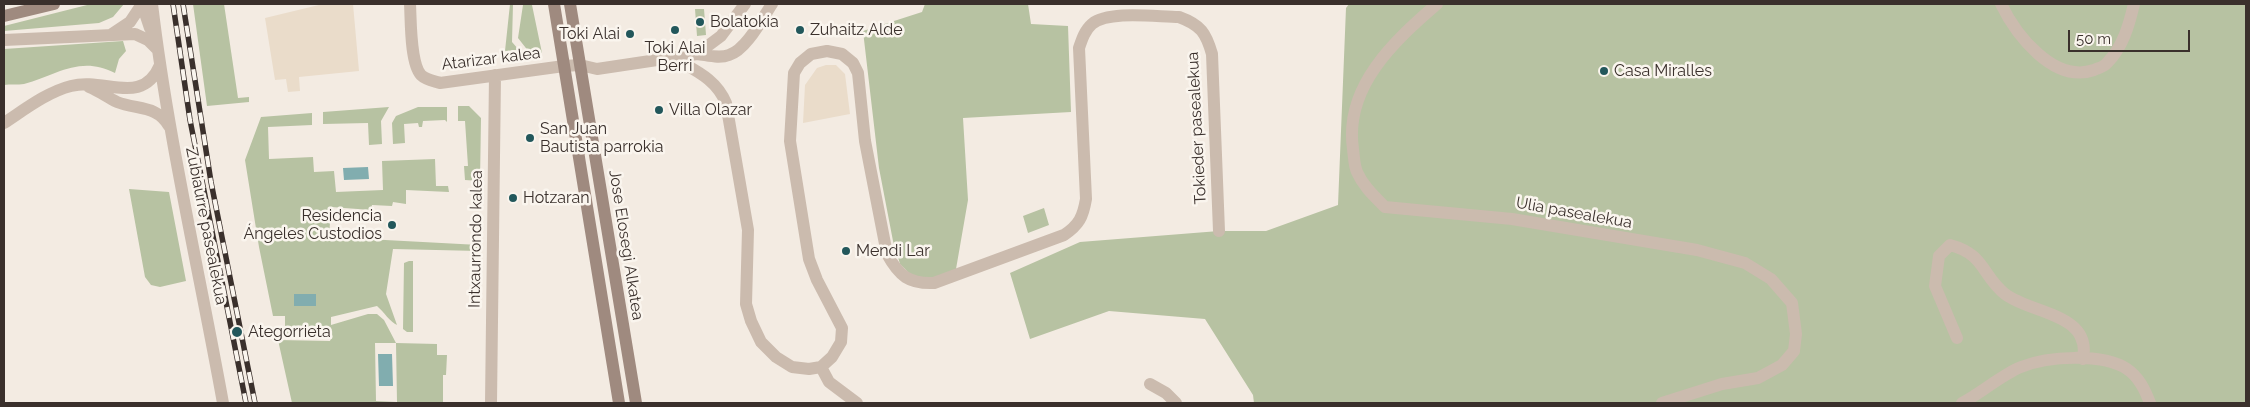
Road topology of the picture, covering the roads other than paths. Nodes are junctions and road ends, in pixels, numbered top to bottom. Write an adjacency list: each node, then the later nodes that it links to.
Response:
1 (54, 4): 12 (main road)
2 (142, 4): 13 (street); 16 (street, Zubiaurre pasealekua)
3 (152, 4): 16 (street, Zubiaurre pasealekua)
4 (410, 4): 20 (street, Atarizar kalea)
5 (554, 4): 19 (main road)
6 (570, 4): 18 (main road, Jose Elosegi Alkatea)
7 (745, 4): 15 (street)
8 (772, 4): 15 (street)
9 (1437, 4): 35 (street, Ulia pasealekua)
10 (2001, 4): 11 (street)
11 (2134, 4)
12 (4, 16)
13 (112, 34): 14 (street); 16 (street)
14 (4, 40)
15 (697, 54): 17 (street, Atarizar kalea)
16 (158, 56): 21 (street); 23 (street, Zubiaurre pasealekua)
17 (674, 58): 18 (street, Atarizar kalea); 27 (street)
18 (580, 65): 19 (street, Atarizar kalea); 32 (main road, Jose Elosegi Alkatea)
19 (564, 66): 20 (street, Atarizar kalea); 31 (main road)
20 (495, 75): 30 (street, Intxaurrondo kalea)
21 (81, 84): 22 (street); 23 (street)
22 (4, 123)
23 (171, 131): 29 (street, Zubiaurre pasealekua)
24 (1219, 231): 27 (street, Tokieder pasealekua)
25 (1957, 338): 26 (street)
26 (2083, 359): 36 (street); 37 (street)
27 (821, 367): 33 (street)
28 (1150, 384): 34 (street)
29 (223, 403)
30 (491, 403)
31 (619, 403)
32 (636, 403)
33 (857, 403)
34 (1176, 403)
35 (1662, 403)
36 (1962, 403)
37 (2150, 403)

